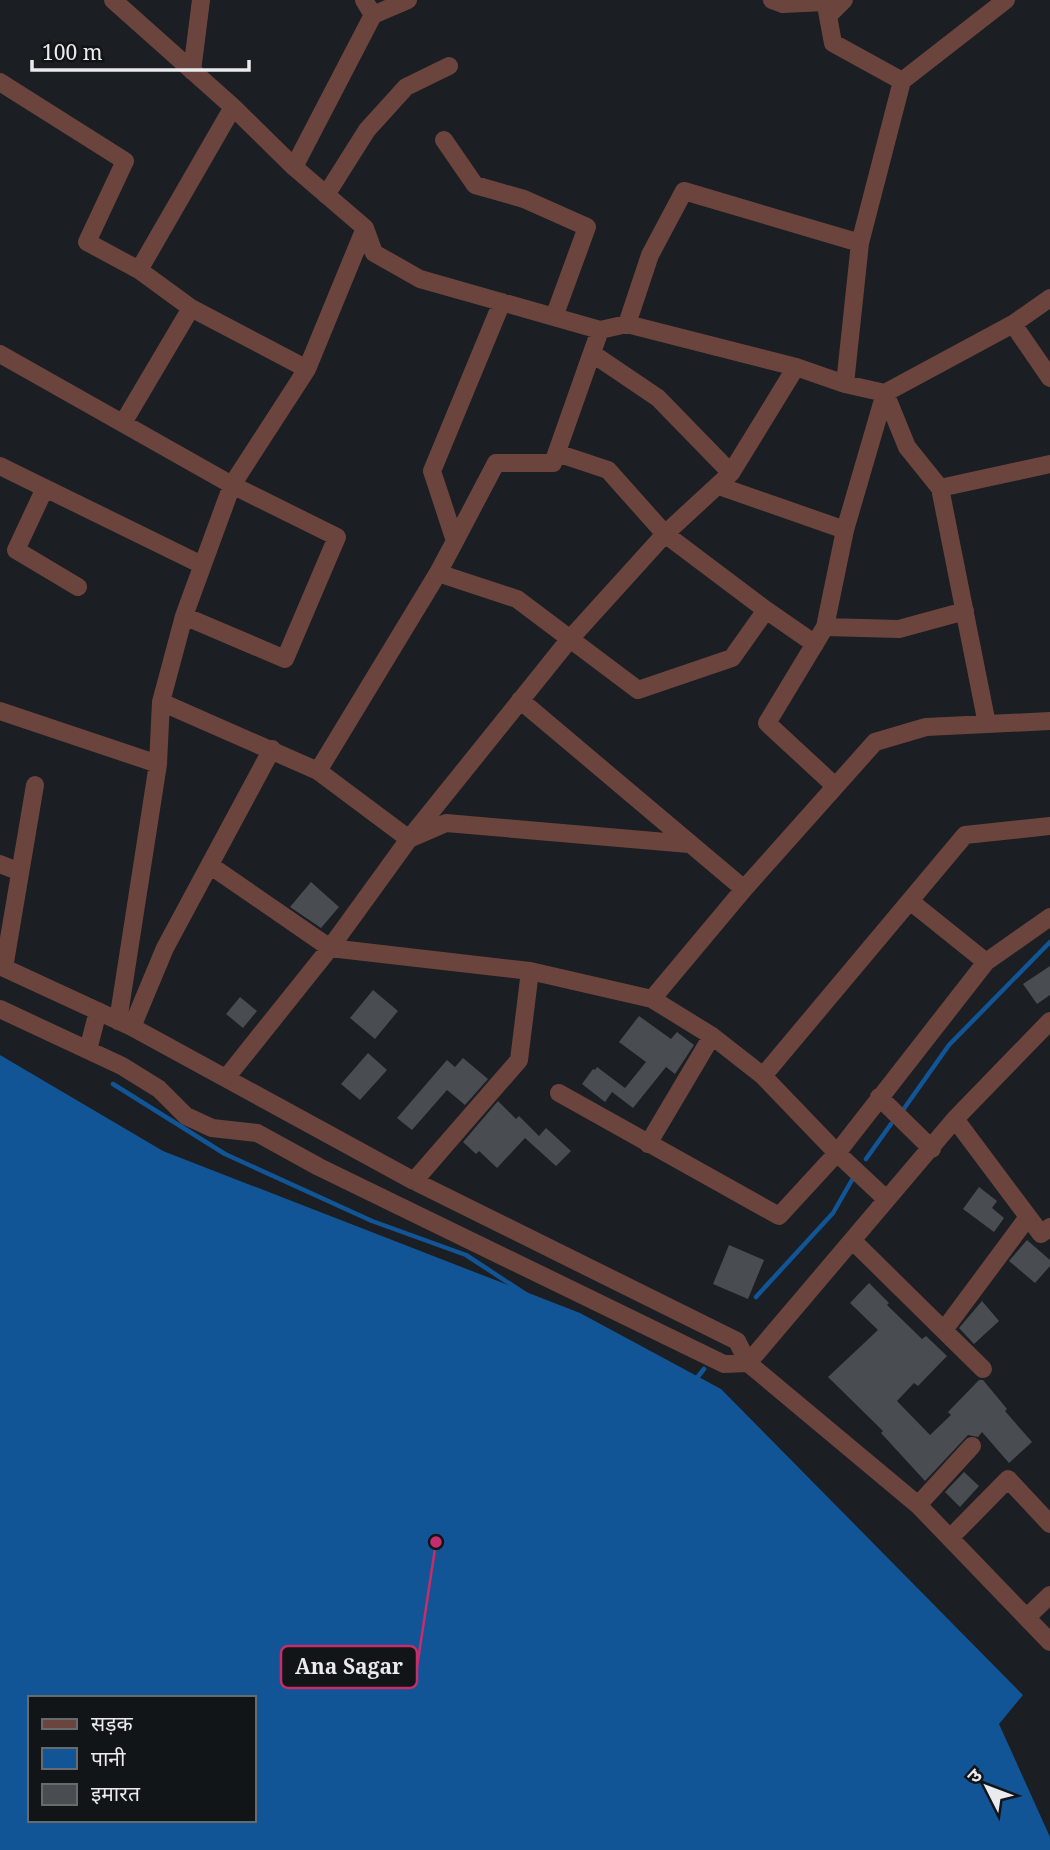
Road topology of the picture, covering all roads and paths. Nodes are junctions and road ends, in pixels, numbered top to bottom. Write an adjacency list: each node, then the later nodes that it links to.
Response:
1 (113, 0): 10 (street)
2 (408, 0): 8 (street)
3 (772, 0): 7 (street)
4 (844, 0): 7 (street)
5 (1006, 0): 11 (street)
6 (200, 1): 10 (street)
7 (826, 6): 11 (street)
8 (368, 8): 15 (street)
9 (449, 66): 16 (street)
10 (192, 71): 13 (street)
11 (902, 81): 18 (street)
12 (0, 82): 21 (street)
13 (233, 107): 15 (street); 21 (street)
14 (444, 140): 25 (street)
15 (294, 167): 16 (street)
16 (326, 195): 17 (street)
17 (365, 228): 19 (street); 20 (street)
18 (860, 243): 26 (street); 34 (street)
19 (355, 252): 20 (street); 32 (street)
20 (374, 253): 23 (street)
21 (139, 270): 24 (street)
22 (1050, 298): 27 (street)
23 (502, 303): 25 (street); 46 (street)
24 (191, 308): 32 (street); 36 (street)
25 (554, 317): 28 (street)
26 (627, 324): 28 (street); 31 (street)
27 (1013, 324): 33 (street); 35 (street)
28 (600, 330): 30 (street)
29 (0, 354): 36 (street)
30 (593, 354): 37 (street); 40 (street)
31 (796, 367): 34 (street); 40 (street)
32 (307, 369): 41 (street)
33 (1050, 378)
34 (845, 384): 35 (street)
35 (885, 393): 43 (street); 44 (street)
36 (123, 423): 41 (street)
37 (557, 453): 45 (street); 46 (street)
38 (1050, 464): 43 (street)
39 (0, 466): 42 (street)
40 (725, 479): 44 (street); 45 (street)
41 (232, 485): 47 (street); 52 (street)
42 (45, 488): 47 (street); 49 (street)
43 (940, 488): 51 (street)
44 (845, 530): 53 (street)
45 (665, 534): 50 (street); 54 (street)
46 (455, 541): 48 (street)
47 (202, 565): 52 (street)
48 (438, 573): 54 (street); 63 (street)
49 (78, 587)
50 (766, 610): 54 (street); 55 (street)
51 (965, 611): 53 (street); 60 (street)
52 (184, 616): 57 (street)
53 (825, 627): 55 (street)
54 (569, 640): 56 (street)
55 (815, 643): 65 (street)
56 (520, 700): 66 (street); 68 (street)
57 (161, 702): 61 (street); 62 (street)
58 (0, 711): 62 (street)
59 (1050, 721): 60 (street)
60 (987, 724): 65 (street)
61 (272, 749): 63 (street); 72 (street)
62 (158, 764): 85 (street)
63 (318, 771): 68 (street)
64 (35, 785): 73 (street)
65 (835, 786): 74 (street)
66 (640, 802): 69 (street); 70 (street)
67 (1050, 826): 75 (street)
68 (409, 839): 69 (street); 77 (street)
69 (652, 841): 70 (street)
70 (689, 844): 74 (street)
71 (0, 864): 73 (street)
72 (211, 866): 77 (street); 85 (street)
73 (20, 872): 79 (street)
74 (744, 889): 81 (street)
75 (910, 901): 78 (street); 88 (street)
76 (1050, 917): 78 (street)
77 (330, 948): 80 (street); 89 (street)
78 (986, 962): 91 (street)
79 (2, 967): 83 (street)
80 (530, 971): 81 (street); 96 (street)
81 (652, 999): 86 (street)
82 (0, 1009): 87 (street)
83 (98, 1011): 85 (street); 87 (street)
84 (1050, 1021): 92 (street)
85 (125, 1024): 89 (street)
86 (712, 1036): 88 (street); 93 (street)
87 (88, 1050): 104 (street)
88 (763, 1076): 95 (street)
89 (226, 1078): 96 (street)
90 (559, 1093): 93 (street)
91 (879, 1097): 94 (street); 95 (street)
92 (955, 1119): 94 (street); 98 (street)
93 (648, 1144): 95 (street)
94 (932, 1149): 97 (street)
95 (836, 1153): 97 (street)
96 (414, 1181): 102 (street)
97 (886, 1199): 101 (street)
98 (1028, 1217): 99 (street); 100 (street)
99 (1045, 1230): 100 (street)
100 (1016, 1232): 103 (street)
101 (853, 1241): 103 (street); 105 (street)
102 (712, 1329): 104 (street); 105 (street)
103 (944, 1330): 106 (street)
104 (698, 1351): 105 (street)
105 (748, 1363): 108 (street)
106 (983, 1368)
107 (972, 1446): 108 (street)
108 (918, 1505): 110 (street)
109 (1050, 1524): 110 (street)
110 (950, 1538): 112 (street)
111 (1050, 1594): 112 (street)
112 (1027, 1617): 113 (street)
113 (1050, 1642)

